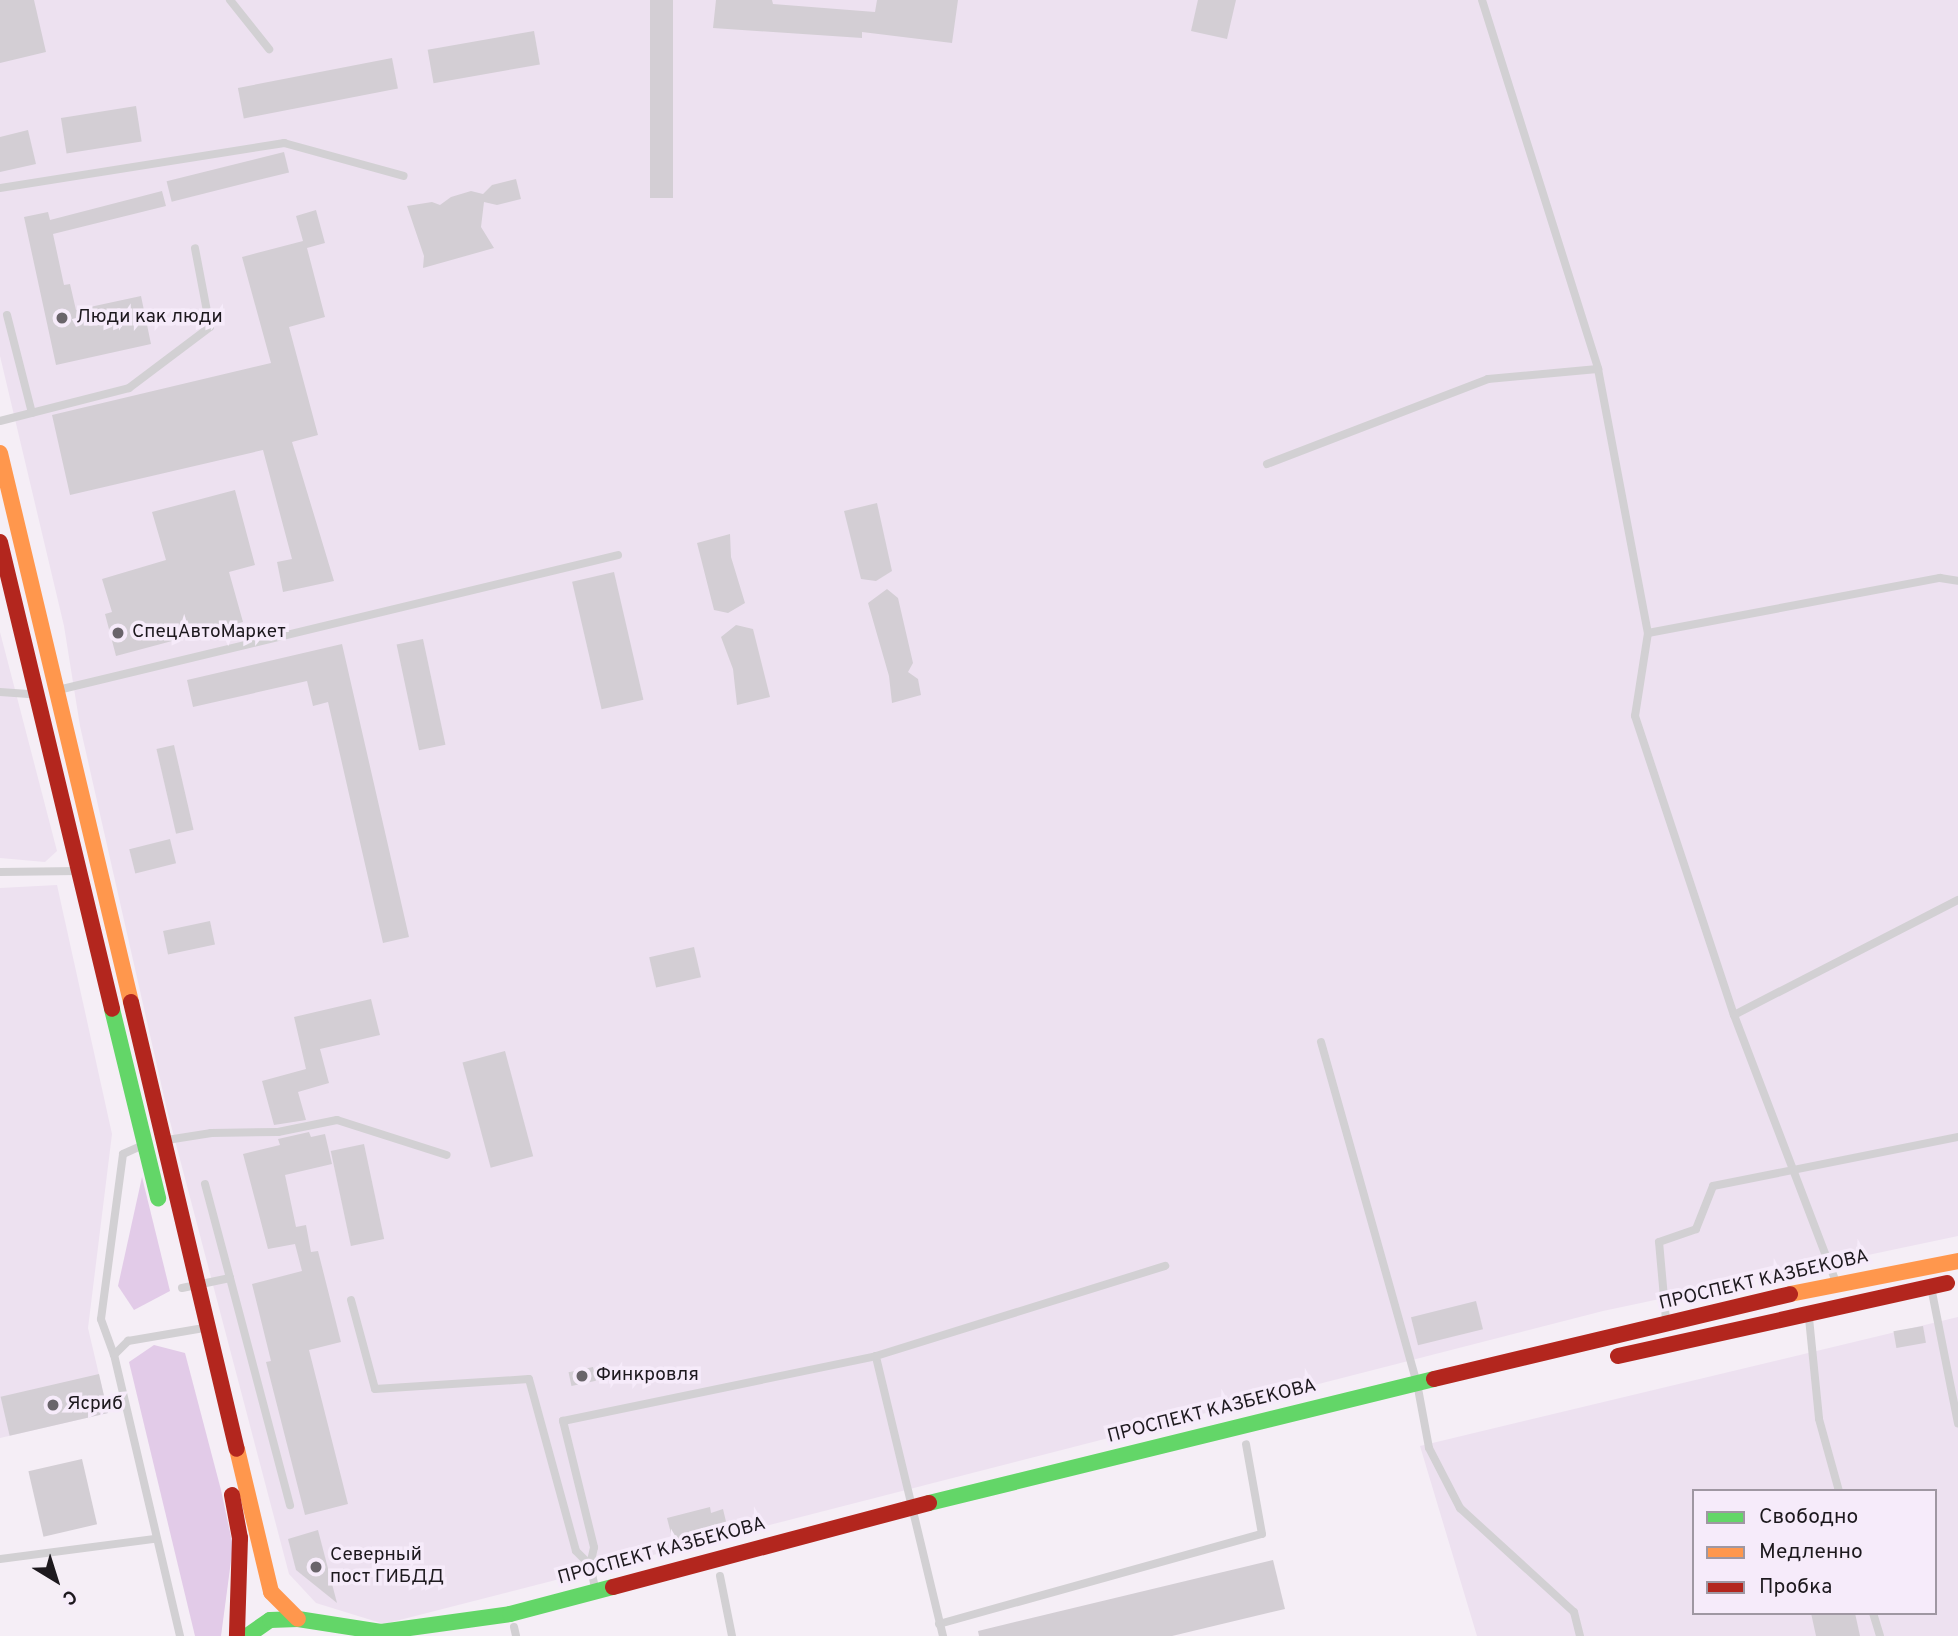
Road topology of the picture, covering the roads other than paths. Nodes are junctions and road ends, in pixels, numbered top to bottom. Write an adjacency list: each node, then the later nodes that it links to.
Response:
1 (230, 0): 3 (lane)
2 (1482, 0): 8 (lane)
3 (269, 49)
4 (404, 176): 5 (lane)
5 (0, 188)
6 (195, 248): 9 (lane)
7 (7, 315): 9 (lane)
8 (1598, 369): 12 (lane); 16 (lane)
9 (32, 412): 10 (lane)
10 (0, 421)
11 (0, 453): 17 (main road)
12 (1267, 464)
13 (0, 542): 19 (main road)
14 (618, 555): 17 (lane)
15 (1958, 581): 16 (lane)
16 (1648, 633): 24 (lane)
17 (58, 691): 19 (lane); 20 (main road)
18 (0, 692): 19 (lane)
19 (36, 695): 21 (main road)
20 (99, 867): 21 (lane); 27 (main road)
21 (80, 871): 22 (lane); 28 (main road)
22 (0, 872)
23 (1958, 900): 24 (lane)
24 (1734, 1015): 30 (lane)
25 (1321, 1042): 49 (lane)
26 (1958, 1137): 30 (lane)
27 (162, 1140): 28 (lane); 29 (lane); 40 (main road)
28 (145, 1144): 32 (main road); 46 (lane)
29 (447, 1155)
30 (1793, 1170): 38 (lane); 44 (lane)
31 (205, 1184): 36 (lane)
32 (162, 1210)
33 (168, 1236): 40 (main road)
34 (1958, 1261): 38 (main road, ПРОСПЕКТ КАЗБЕКОВА)
35 (1165, 1266): 47 (lane)
36 (230, 1278): 40 (lane); 56 (lane)
37 (1958, 1281): 39 (main road, ПРОСПЕКТ КАЗБЕКОВА)
38 (1836, 1283): 42 (lane); 44 (main road, ПРОСПЕКТ КАЗБЕКОВА)
39 (1930, 1286): 42 (main road, ПРОСПЕКТ КАЗБЕКОВА); 52 (lane)
40 (189, 1287): 45 (main road)
41 (351, 1300): 61 (lane)
42 (1847, 1305): 43 (main road, ПРОСПЕКТ КАЗБЕКОВА)
43 (1809, 1315): 48 (main road, ПРОСПЕКТ КАЗБЕКОВА); 55 (lane)
44 (1666, 1324): 49 (main road, ПРОСПЕКТ КАЗБЕКОВА)
45 (200, 1329): 46 (lane); 66 (main road); 70 (main road)
46 (114, 1355): 59 (lane)
47 (876, 1356): 57 (lane); 61 (lane)
48 (1606, 1358)
49 (1417, 1383): 51 (lane); 57 (main road, ПРОСПЕКТ КАЗБЕКОВА)
50 (1443, 1396): 51 (main road)
51 (1414, 1403): 74 (lane)
52 (1958, 1423)
53 (1253, 1443): 54 (main road, ПРОСПЕКТ КАЗБЕКОВА); 65 (lane)
54 (1223, 1450)
55 (1838, 1489)
56 (290, 1505)
57 (912, 1507): 58 (lane); 63 (main road, ПРОСПЕКТ КАЗБЕКОВА)
58 (922, 1523): 62 (main road, ПРОСПЕКТ КАЗБЕКОВА); 65 (lane)
59 (155, 1539): 60 (lane); 69 (lane)
60 (0, 1559)
61 (590, 1565): 63 (lane)
62 (720, 1576): 68 (main road, ПРОСПЕКТ КАЗБЕКОВА); 72 (lane)
63 (596, 1591): 67 (main road, ПРОСПЕКТ КАЗБЕКОВА)
64 (1874, 1615): 75 (lane)
65 (939, 1624): 73 (lane)
66 (311, 1627): 67 (main road); 71 (main road)
67 (482, 1630): 68 (main road, ПРОСПЕКТ КАЗБЕКОВА)
68 (515, 1631)
69 (180, 1636)
70 (237, 1636)
71 (247, 1636)
72 (732, 1636)
73 (943, 1636)
74 (1580, 1636)
75 (1880, 1636)

